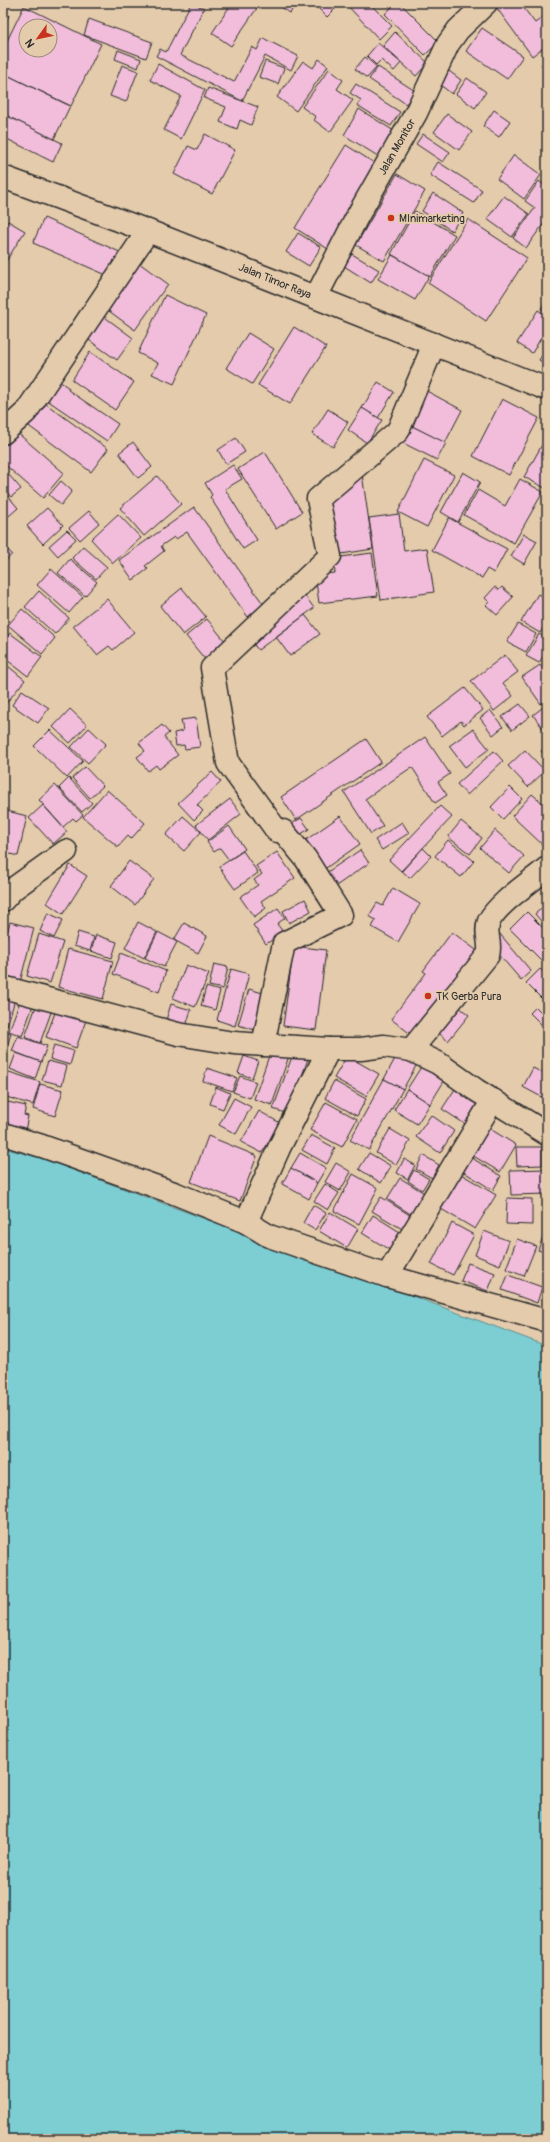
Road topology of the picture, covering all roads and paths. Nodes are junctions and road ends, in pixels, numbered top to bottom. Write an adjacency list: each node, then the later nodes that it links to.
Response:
1 (486, 3): 4 (main road, Jalan Monitor)
2 (3, 177): 3 (main road, Jalan Timor Raya)
3 (148, 231): 4 (main road, Jalan Timor Raya); 7 (main road)
4 (316, 298): 5 (main road, Jalan Timor Raya)
5 (434, 344): 6 (main road, Jalan Timor Raya); 12 (main road)
6 (547, 389)
7 (3, 433)
8 (66, 851): 10 (main road)
9 (547, 868): 14 (main road)
10 (3, 900)
11 (3, 987): 12 (main road)
12 (263, 1045): 13 (main road)
13 (329, 1049): 14 (main road); 18 (main road)
14 (411, 1050): 15 (main road)
15 (493, 1100): 17 (main road); 19 (main road)
16 (3, 1134): 18 (main road)
17 (547, 1134)
18 (246, 1222): 19 (main road)
19 (387, 1276): 20 (main road)
20 (547, 1321)

